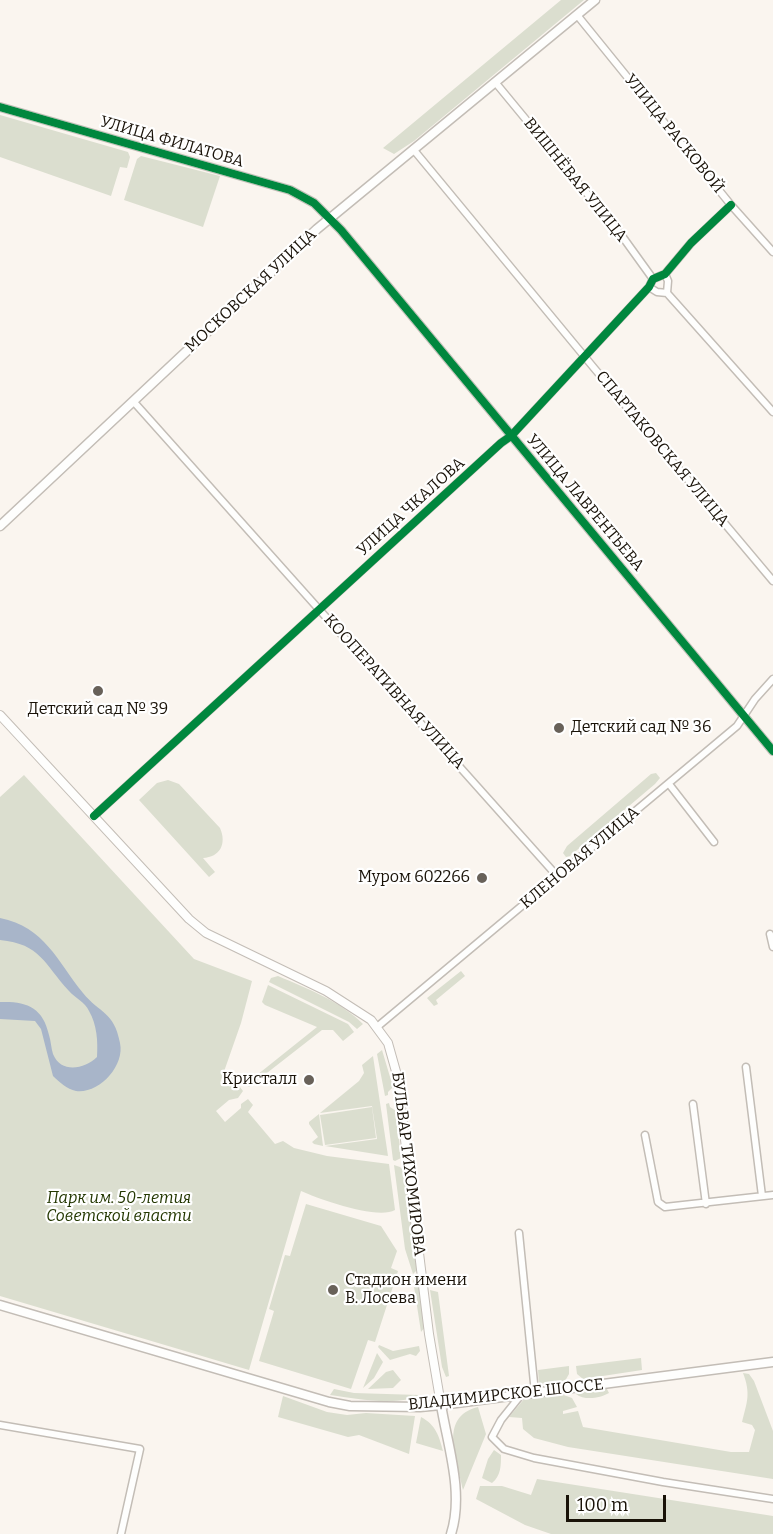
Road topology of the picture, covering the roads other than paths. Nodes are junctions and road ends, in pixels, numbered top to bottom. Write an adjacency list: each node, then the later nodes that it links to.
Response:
1 (595, 0): 2 (main road, МОСКОВСКАЯ УЛИЦА)
2 (578, 15): 3 (main road, МОСКОВСКАЯ УЛИЦА); 6 (street, УЛИЦА РАСКОВОЙ)
3 (495, 82): 5 (main road, МОСКОВСКАЯ УЛИЦА); 10 (street, ВИШНЁВАЯ УЛИЦА)
4 (0, 107): 7 (street, УЛИЦА ФИЛАТОВА)
5 (413, 149): 7 (main road, МОСКОВСКАЯ УЛИЦА); 13 (street, СПАРТАКОВСКАЯ УЛИЦА)
6 (731, 205): 8 (street, УЛИЦА РАСКОВОЙ); 9 (street)
7 (330, 218): 14 (main road, МОСКОВСКАЯ УЛИЦА); 16 (street, УЛИЦА ЛАВРЕНТЬЕВА)
8 (773, 252)
9 (664, 274): 10 (street); 12 (street)
10 (653, 279): 11 (street, УЛИЦА ЧКАЛОВА)
11 (649, 287): 12 (street); 13 (street, УЛИЦА ЧКАЛОВА)
12 (667, 293): 15 (street)
13 (585, 357): 16 (street, УЛИЦА ЧКАЛОВА); 18 (street, СПАРТАКОВСКАЯ УЛИЦА)
14 (133, 401): 17 (main road, МОСКОВСКАЯ УЛИЦА); 19 (street, КООПЕРАТИВНАЯ УЛИЦА)
15 (773, 412)
16 (511, 436): 19 (street, УЛИЦА ЧКАЛОВА); 22 (street, УЛИЦА ЛАВРЕНТЬЕВА)
17 (0, 526)
18 (773, 581)
19 (319, 608): 25 (street, УЛИЦА ЧКАЛОВА); 27 (street, КООПЕРАТИВНАЯ УЛИЦА)
20 (773, 679): 22 (street, КЛЕНОВАЯ УЛИЦА)
21 (0, 715): 25 (street, БУЛЬВАР ТИХОМИРОВА)
22 (744, 716): 23 (street, УЛИЦА ЛАВРЕНТЬЕВА); 24 (street, КЛЕНОВАЯ УЛИЦА)
23 (773, 751)
24 (669, 784): 26 (street); 27 (street, КЛЕНОВАЯ УЛИЦА)
25 (94, 816): 30 (street, БУЛЬВАР ТИХОМИРОВА)
26 (714, 842)
27 (558, 877): 30 (street, КЛЕНОВАЯ УЛИЦА)
28 (770, 934): 29 (street)
29 (773, 947)
30 (377, 1027): 42 (street, БУЛЬВАР ТИХОМИРОВА)
31 (746, 1067): 35 (street)
32 (693, 1104): 36 (street)
33 (645, 1135): 36 (street)
34 (773, 1195): 35 (street)
35 (762, 1196): 36 (street)
36 (706, 1204)
37 (519, 1233): 40 (street)
38 (0, 1305): 42 (main road, ВЛАДИМИРСКОЕ ШОССЕ)
39 (773, 1362): 40 (main road, ВЛАДИМИРСКОЕ ШОССЕ)
40 (535, 1393): 41 (main road, ВЛАДИМИРСКОЕ ШОССЕ)
41 (521, 1395): 42 (main road, ВЛАДИМИРСКОЕ ШОССЕ); 44 (street)
42 (441, 1405): 46 (main road)
43 (0, 1425): 45 (street)
44 (773, 1499)
45 (121, 1534)
46 (451, 1534)

